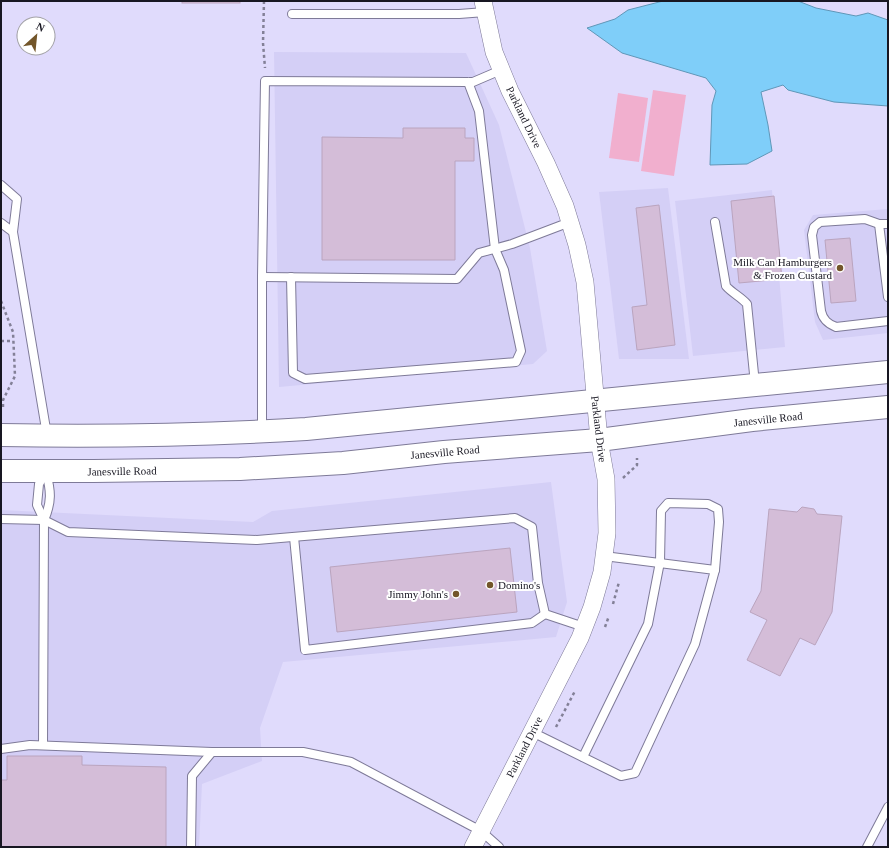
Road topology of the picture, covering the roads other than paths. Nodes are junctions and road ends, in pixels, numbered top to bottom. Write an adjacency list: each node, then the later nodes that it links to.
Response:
1 (484, 6): 2 (lane); 3 (street, Parkland Drive)
2 (292, 14)
3 (502, 70): 4 (lane); 6 (street, Parkland Drive)
4 (468, 82): 12 (lane); 13 (lane)
5 (1, 185): 11 (lane)
6 (570, 222): 12 (lane); 19 (street, Parkland Drive)
7 (715, 222): 18 (lane)
8 (1, 223): 11 (lane)
9 (879, 224): 10 (lane); 15 (lane); 16 (lane)
10 (888, 224)
11 (13, 232): 23 (lane)
12 (495, 249): 14 (lane); 14 (lane)
13 (262, 277): 14 (lane); 21 (lane)
14 (291, 277)
15 (888, 297)
16 (888, 321)
17 (888, 372): 18 (main road)
18 (755, 385): 19 (main road)
19 (595, 402): 21 (main road); 24 (street, Parkland Drive)
20 (888, 406): 24 (main road, Janesville Road)
21 (262, 432): 23 (main road)
22 (1, 435): 23 (main road)
23 (47, 436): 26 (main road)
24 (599, 440): 26 (main road, Janesville Road); 30 (street, Parkland Drive)
25 (1, 470): 26 (main road, Janesville Road)
26 (46, 471): 28 (lane); 28 (lane)
27 (1, 519): 28 (lane)
28 (44, 520): 29 (lane); 36 (lane)
29 (294, 537): 33 (lane); 33 (lane)
30 (604, 556): 31 (lane); 34 (street, Parkland Drive)
31 (660, 562): 32 (lane); 32 (lane); 39 (lane)
32 (715, 570): 39 (lane)
33 (545, 614): 34 (lane)
34 (584, 627): 35 (street, Parkland Drive)
35 (532, 732): 39 (lane); 41 (street, Parkland Drive)
36 (43, 745): 37 (lane); 38 (lane)
37 (1, 749)
38 (212, 752): 41 (lane); 42 (lane)
39 (582, 757)
40 (888, 807): 45 (lane)
41 (481, 831): 43 (street, Parkland Drive); 44 (lane)
42 (190, 847)
43 (473, 847)
44 (499, 847)
45 (867, 847)

